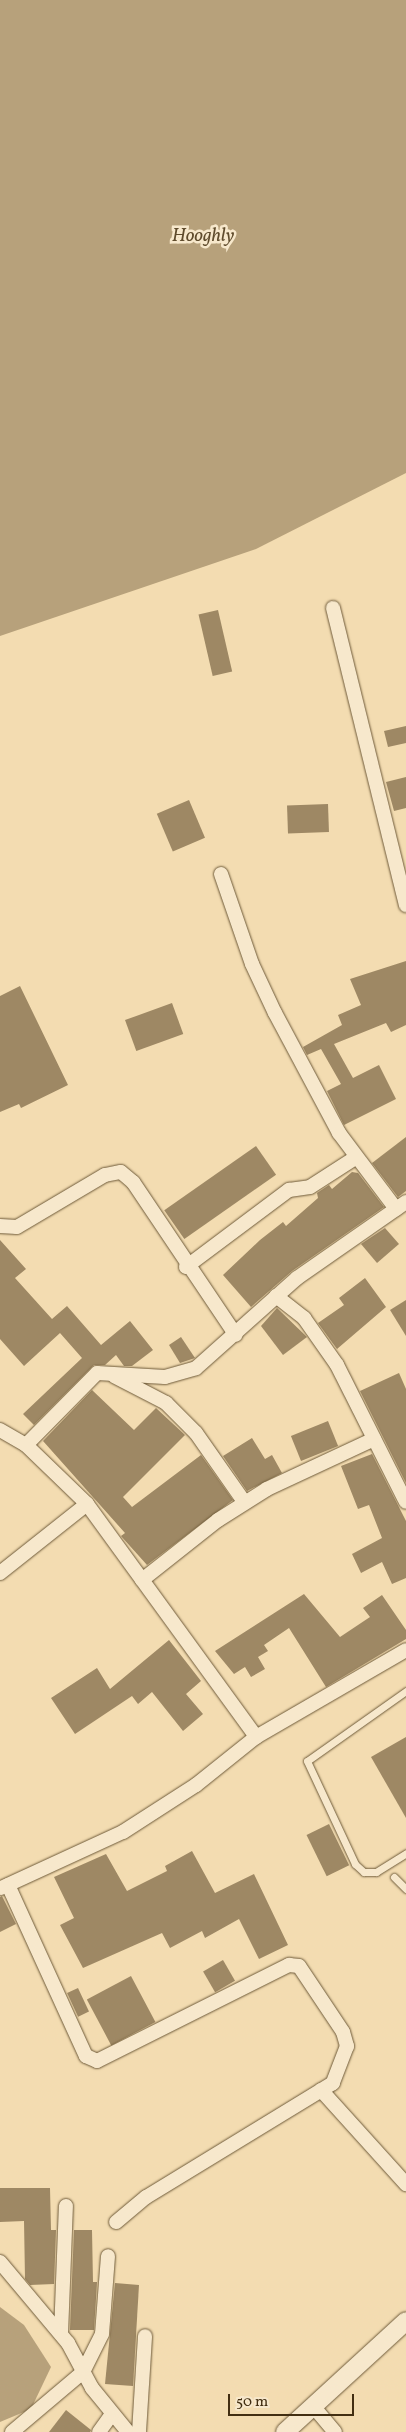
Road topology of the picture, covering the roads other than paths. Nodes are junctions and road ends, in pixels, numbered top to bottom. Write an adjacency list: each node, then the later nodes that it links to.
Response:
1 (333, 608): 3 (street)
2 (221, 874): 4 (street)
3 (406, 905)
4 (355, 1158): 5 (street); 7 (street)
5 (401, 1206): 8 (street)
6 (0, 1226): 7 (street)
7 (186, 1267): 9 (street)
8 (276, 1296): 9 (street); 12 (street)
9 (236, 1335): 10 (street)
10 (108, 1373): 13 (street); 15 (street)
11 (0, 1430): 13 (street)
12 (374, 1440): 14 (street); 15 (street)
13 (26, 1445): 16 (street)
14 (406, 1502)
15 (245, 1503): 18 (street)
16 (87, 1504): 17 (street); 18 (street)
17 (0, 1573)
18 (142, 1580): 21 (street)
19 (406, 1650): 21 (street)
20 (406, 1691): 22 (lane)
21 (256, 1737): 24 (street)
22 (406, 1853)
23 (394, 1877): 25 (lane)
24 (4, 1886): 26 (street)
25 (406, 1889)
26 (321, 2090): 27 (street); 29 (street)
27 (406, 2184)
28 (66, 2206): 33 (street)
29 (116, 2222)
30 (108, 2256): 35 (street)
31 (0, 2262): 33 (street)
32 (406, 2321): 36 (street)
33 (61, 2334): 35 (street)
34 (145, 2336): 41 (street)
35 (83, 2372): 37 (street); 38 (street)
36 (312, 2406): 42 (street); 43 (street)
37 (112, 2414): 39 (street); 40 (street)
38 (12, 2432)
39 (99, 2432)
40 (128, 2432)
41 (139, 2432)
42 (285, 2432)
43 (335, 2432)

